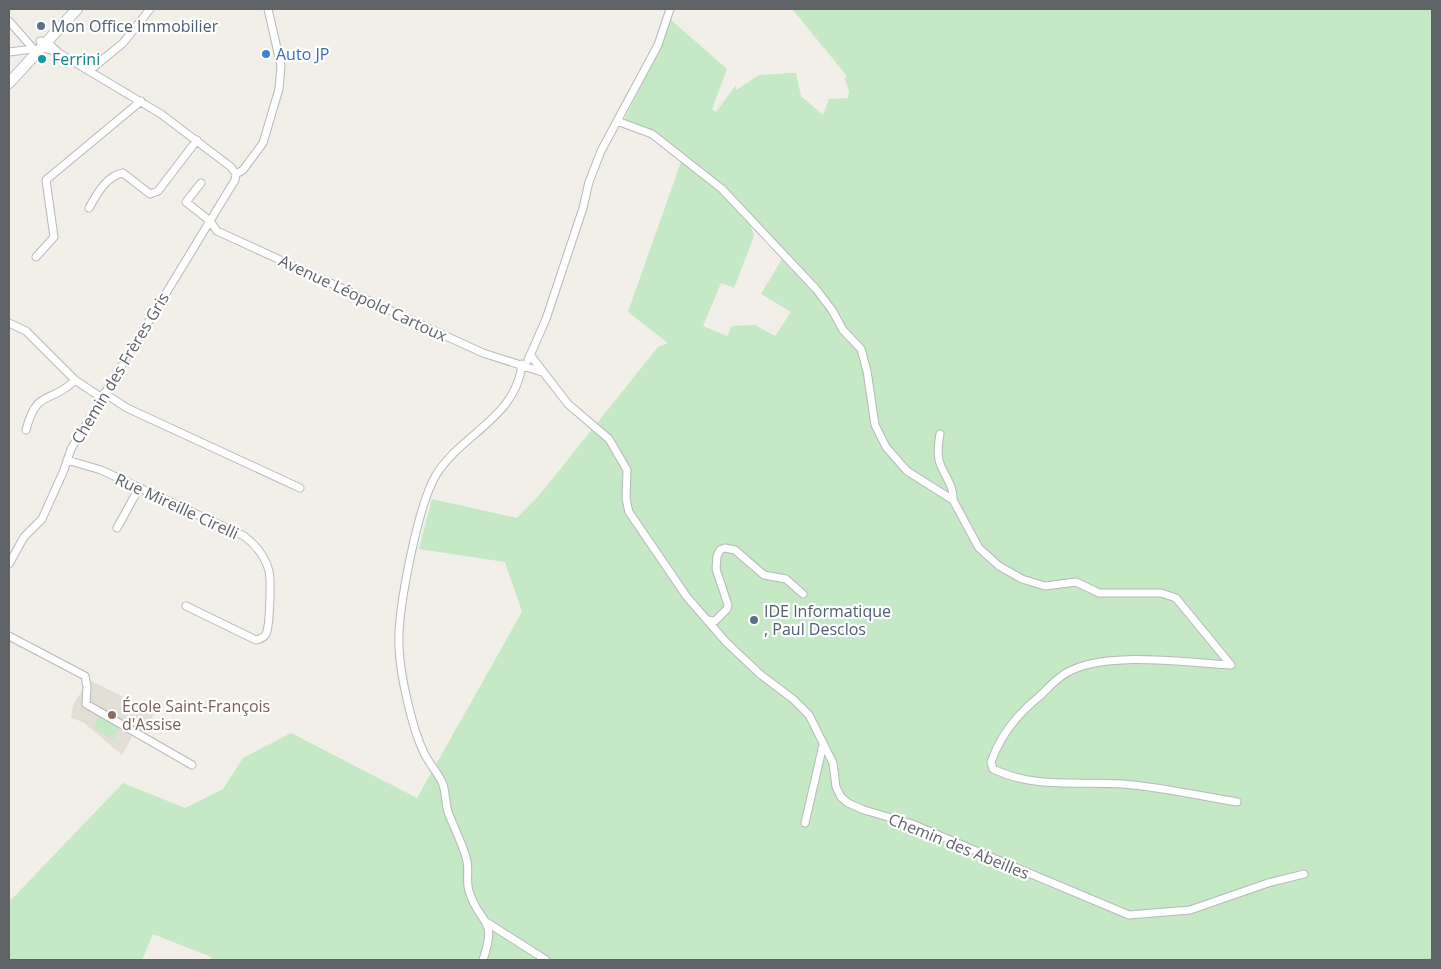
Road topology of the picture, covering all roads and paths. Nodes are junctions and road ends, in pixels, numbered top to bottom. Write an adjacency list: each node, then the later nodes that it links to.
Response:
1 (70, 9): 7 (main road)
2 (77, 9): 7 (main road)
3 (150, 9): 9 (street)
4 (268, 9): 15 (street, Chemin des Frères Gris)
5 (670, 9): 13 (street)
6 (9, 21): 7 (street)
7 (40, 46): 8 (street); 9 (street); 10 (main road); 11 (main road)
8 (9, 52)
9 (89, 71): 12 (street)
10 (9, 75)
11 (9, 83)
12 (141, 101): 14 (street); 19 (street)
13 (617, 121): 21 (street); 31 (street)
14 (197, 140): 15 (street); 17 (street)
15 (236, 174): 18 (street, Chemin des Frères Gris)
16 (201, 184): 18 (street, Avenue Léopold Cartoux)
17 (89, 208)
18 (210, 221): 22 (street, Avenue Léopold Cartoux); 25 (street, Chemin des Frères Gris)
19 (36, 257)
20 (9, 324): 24 (street)
21 (531, 356): 22 (street); 23 (street, Chemin des Abeilles)
22 (522, 364): 23 (street, Chemin des Abeilles); 43 (street)
23 (543, 373): 36 (street, Chemin des Abeilles)
24 (75, 380): 25 (street); 26 (street)
25 (103, 396): 28 (street, Chemin des Frères Gris); 30 (street)
26 (26, 430)
27 (940, 434): 31 (street)
28 (67, 460): 29 (street, Rue Mireille Cirelli); 33 (street, Chemin des Frères Gris)
29 (139, 488): 32 (street); 35 (street, Rue Mireille Cirelli)
30 (300, 488)
31 (953, 500): 40 (street)
32 (117, 528)
33 (9, 564)
34 (803, 594): 36 (street)
35 (186, 606)
36 (707, 620): 38 (street, Chemin des Abeilles)
37 (9, 636): 39 (street)
38 (823, 745): 41 (street); 42 (street, Chemin des Abeilles)
39 (192, 765)
40 (1237, 802)
41 (805, 823)
42 (1304, 874)
43 (487, 922): 44 (street); 45 (street)
44 (483, 960)
45 (546, 960)

